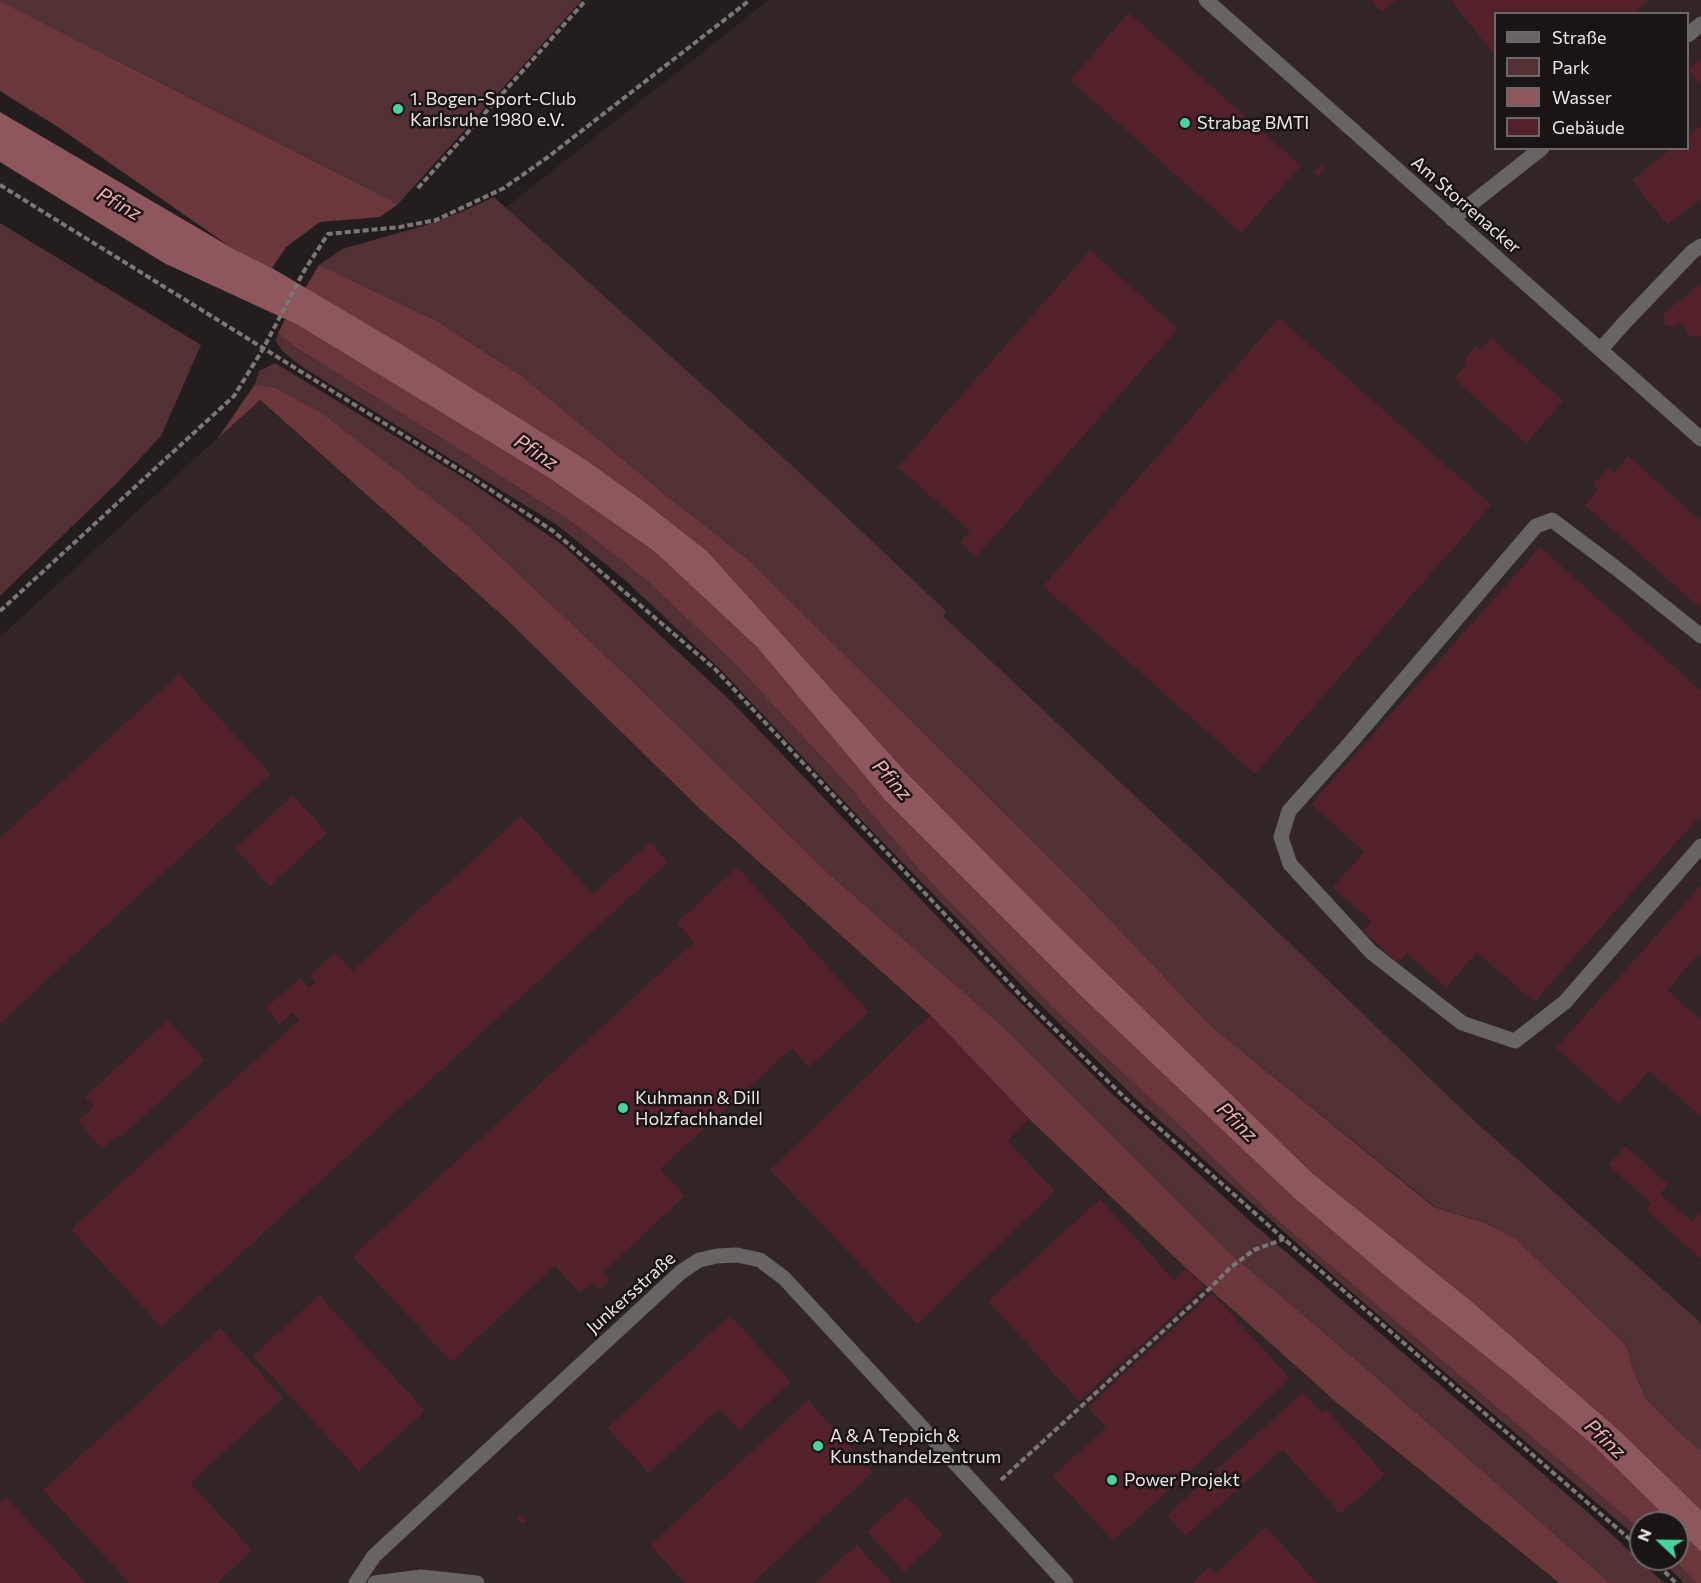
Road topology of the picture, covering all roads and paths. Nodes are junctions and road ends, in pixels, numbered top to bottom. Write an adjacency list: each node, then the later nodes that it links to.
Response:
1 (586, 0): 8 (path)
2 (750, 0): 11 (path)
3 (1206, 0): 9 (street, Am Storrenacker)
4 (1701, 24): 5 (street)
5 (1689, 34)
6 (1539, 150): 9 (street)
7 (0, 185): 11 (path)
8 (418, 188)
9 (1452, 219): 12 (street, Am Storrenacker)
10 (1701, 246): 12 (street)
11 (262, 349): 14 (path); 17 (path)
12 (1600, 349): 13 (street, Am Storrenacker)
13 (1701, 439)
14 (0, 611)
15 (1701, 636): 16 (street)
16 (1701, 846)
17 (1284, 1239): 18 (path); 19 (path)
18 (984, 1496): 21 (street, Junkersstraße); 24 (street, Junkersstraße)
19 (1629, 1539)
20 (1664, 1571): 25 (path)
21 (356, 1583)
22 (375, 1583): 23 (street)
23 (477, 1583)
24 (1066, 1583)
25 (1676, 1583)

